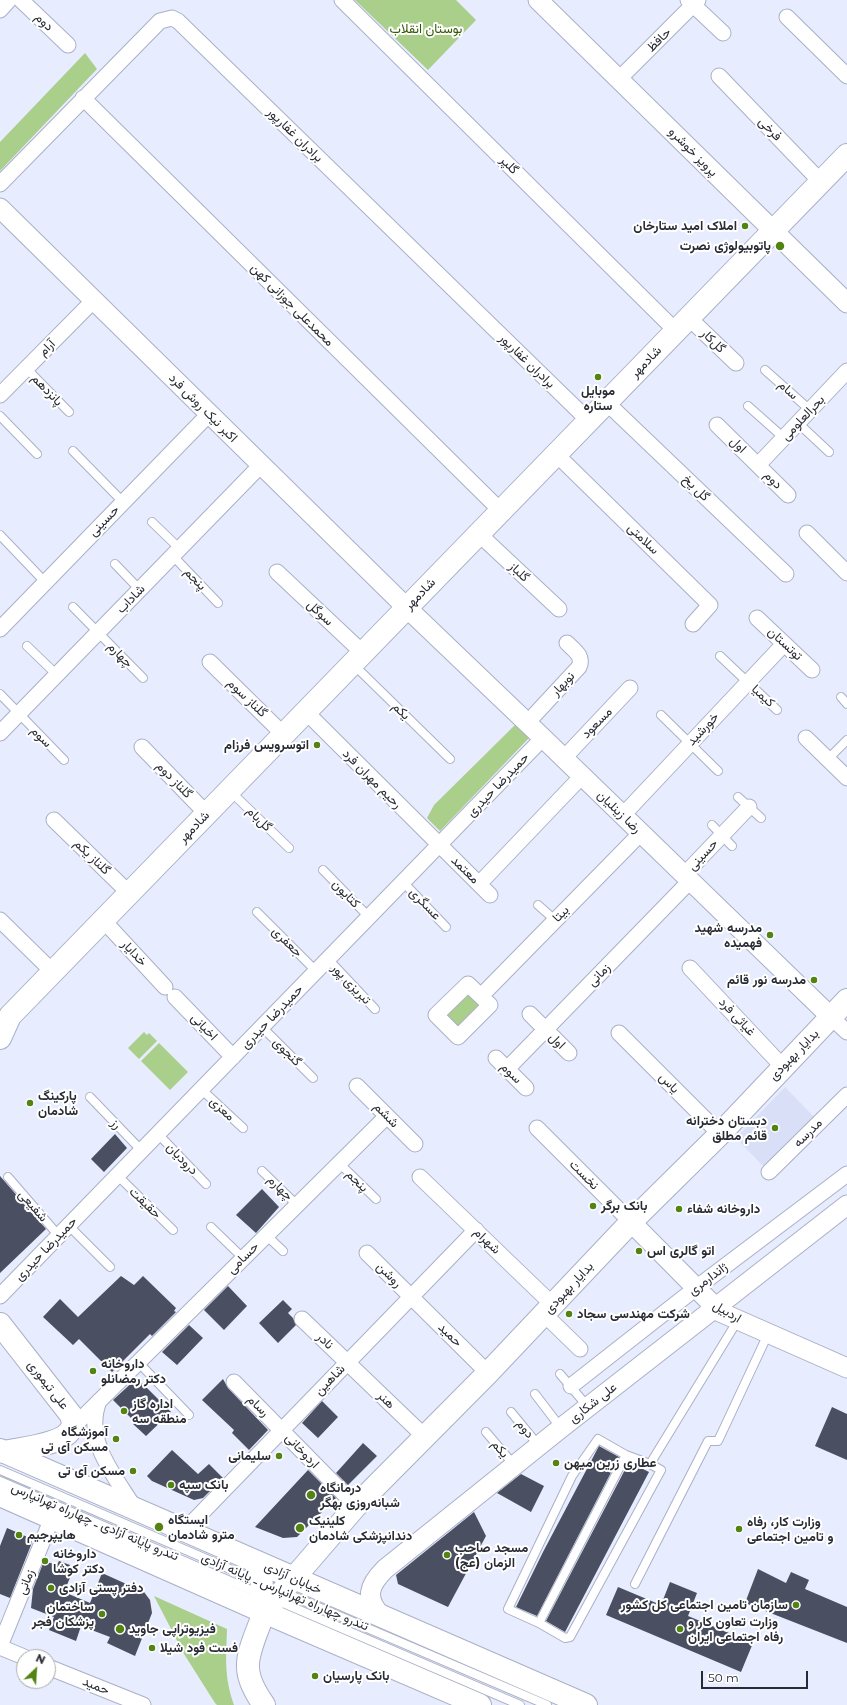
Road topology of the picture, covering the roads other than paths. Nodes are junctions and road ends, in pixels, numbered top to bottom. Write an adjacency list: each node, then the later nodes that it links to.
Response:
1 (9, 0): 6 (street)
2 (21, 0): 9 (street, دوم)
3 (342, 0): 21 (street, گلپر)
4 (538, 0): 12 (street, پرویز خوشرو)
5 (693, 2): 8 (street); 12 (street, حافظ)
6 (0, 10)
7 (787, 17): 11 (street)
8 (723, 33)
9 (68, 45)
10 (720, 76): 15 (street, فرخی)
11 (847, 76)
12 (619, 79): 18 (street, پرویز خوشرو)
13 (82, 98): 16 (street, برادران غفارپور); 33 (street, برادران غفارپور); 45 (street, محمدعلی جوزانی کهن)
14 (847, 155): 15 (main road, شادمهر)
15 (821, 182): 18 (main road, شادمهر)
16 (0, 184)
17 (0, 208): 19 (street, اکبر نیک روش فرد)
18 (773, 231): 20 (street, پرویز خوشرو); 21 (main road, شادمهر)
19 (94, 300): 23 (street, آرام); 31 (street, اکبر نیک روش فرد)
20 (847, 304)
21 (683, 324): 22 (street, گل‌کار); 27 (main road, شادمهر)
22 (736, 363)
23 (26, 368): 26 (street, آرام); 30 (lane, پانزدهم)
24 (765, 370): 29 (lane, سام)
25 (847, 371): 29 (street, بحرالعلومی)
26 (0, 395)
27 (607, 403): 33 (main road, شادمهر); 54 (street, گل یخ)
28 (748, 406): 36 (lane)
29 (810, 410): 34 (street, بحرالعلومی)
30 (69, 412)
31 (209, 414): 41 (street, اکبر نیک روش فرد); 44 (street, حسینی)
32 (0, 416): 39 (lane)
33 (588, 421): 40 (main road, شادمهر)
34 (798, 423): 36 (street, بحرالعلومی); 38 (lane)
35 (717, 425): 42 (street, اول)
36 (784, 438): 42 (street, بحرالعلومی)
37 (73, 451): 44 (lane)
38 (829, 452)
39 (37, 454)
40 (556, 454): 45 (main road, شادمهر); 62 (street, سلامتی)
41 (262, 465): 50 (street, شاداب); 59 (street, اکبر نیک روش فرد)
42 (758, 465): 43 (street, دوم)
43 (788, 495)
44 (123, 502): 55 (street, حسینی)
45 (501, 511): 48 (main road, شادمهر)
46 (152, 522): 50 (lane, پنجم)
47 (807, 533): 52 (street)
48 (479, 534): 59 (main road, شادمهر); 60 (street, گلباز)
49 (0, 535): 55 (lane)
50 (176, 553): 56 (street, شاداب); 57 (lane, پنجم)
51 (115, 564): 56 (lane)
52 (846, 570)
53 (277, 572): 69 (street, سوگل)
54 (786, 574)
55 (46, 582): 63 (street, حسینی)
56 (140, 590): 64 (street, شاداب)
57 (218, 602)
58 (73, 607): 64 (lane, چهارم)
59 (407, 608): 69 (main road, شادمهر); 83 (street, رضا زینلیان)
60 (559, 609)
61 (757, 618): 66 (street, توتستان)
62 (693, 624)
63 (0, 629)
64 (98, 633): 72 (street, شاداب); 73 (lane, چهارم)
65 (567, 643): 83 (street, نوبهار)
66 (784, 644): 71 (street, توتستان); 74 (street, خورشید)
67 (27, 646): 72 (lane)
68 (720, 656): 74 (lane, کیمیا)
69 (358, 658): 80 (main road, شادمهر); 92 (lane, یکم)
70 (210, 662): 85 (street, گلناز سوم)
71 (812, 670)
72 (57, 675): 81 (street, شاداب)
73 (143, 678)
74 (748, 682): 79 (lane, کیمیا); 89 (street, خورشید)
75 (630, 688): 91 (street, مسعود)
76 (0, 694): 81 (lane, سوم)
77 (841, 697): 78 (lane)
78 (847, 704)
79 (777, 710)
80 (306, 712): 85 (main road, شادمهر); 106 (street, رحیم مهران فرد)
81 (19, 714): 84 (street, شاداب); 93 (lane, سوم)
82 (661, 715): 89 (lane)
83 (527, 723): 86 (street, رضا زینلیان)
84 (0, 733)
85 (284, 734): 98 (main road, شادمهر)
86 (543, 738): 91 (street, رضا زینلیان); 106 (street, حمیدرضا حیدری)
87 (806, 738): 94 (street)
88 (847, 740): 94 (lane)
89 (690, 744): 95 (lane); 101 (street, خورشید)
90 (142, 747): 100 (street, گلناز دوم)
91 (564, 758): 96 (street, رضا زینلیان)
92 (450, 759)
93 (64, 760)
94 (828, 760): 97 (street)
95 (718, 771)
96 (582, 776): 101 (street, رضا زینلیان); 112 (street)
97 (847, 778)
98 (230, 790): 100 (main road, شادمهر); 108 (lane, گل‌بام)
99 (743, 802): 102 (lane, حسینی); 104 (street, حسینی)
100 (207, 814): 113 (main road, شادمهر)
101 (623, 815): 105 (street, رضا زینلیان)
102 (761, 818)
103 (54, 820): 113 (street, گلناز یکم)
104 (717, 830): 107 (lane, حسینی); 110 (street, حسینی)
105 (641, 833): 110 (street, رضا زینلیان); 120 (street, بیتا)
106 (439, 845): 111 (street, حمیدرضا حیدری); 112 (street, معتمد)
107 (732, 846)
108 (289, 848)
109 (323, 870): 117 (lane, کتایون)
110 (687, 878): 131 (street, رضا زینلیان); 134 (street, زمانی)
111 (403, 882): 117 (street, حمیدرضا حیدری); 121 (lane, عسگری)
112 (479, 884): 114 (street, معتمد)
113 (129, 893): 119 (main road, شادمهر)
114 (490, 895)
115 (538, 905): 120 (lane)
116 (257, 912): 124 (lane, جعفری)
117 (369, 917): 122 (street, حمیدرضا حیدری)
118 (0, 920): 125 (street)
119 (103, 920): 125 (main road, شادمهر); 126 (street, خدایار)
120 (555, 920): 127 (street, بیتا)
121 (446, 927)
122 (328, 960): 124 (street, حمیدرضا حیدری); 129 (lane, تبریزی‌ پور)
123 (690, 968): 141 (street, غیاثی فرد)
124 (316, 971): 133 (street, حمیدرضا حیدری)
125 (53, 972): 132 (main road, شادمهر)
126 (170, 992): 139 (street, اخیانی)
127 (481, 996)
128 (847, 1000): 131 (main road, بدایار بهبودی)
129 (375, 1008)
130 (530, 1014): 134 (street)
131 (831, 1017): 135 (street); 141 (main road, بدایار بهبودی)
132 (5, 1021): 137 (main road, شادمهر)
133 (262, 1027): 139 (street, حمیدرضا حیدری); 143 (lane, گنجوی)
134 (545, 1029): 138 (street, اول); 142 (street, زمانی)
135 (847, 1032)
136 (619, 1033): 153 (street, یاس)
137 (0, 1038)
138 (569, 1053)
139 (233, 1057): 146 (street, حمیدرضا حیدری)
140 (496, 1058): 142 (street, سوم)
141 (783, 1067): 153 (main road, بدایار بهبودی)
142 (507, 1069): 145 (street, سوم)
143 (313, 1078)
144 (357, 1086): 149 (street, ششم)
145 (526, 1088)
146 (201, 1090): 150 (lane, معزی); 152 (street, حمیدرضا حیدری)
147 (847, 1095): 158 (street, مدرسه)
148 (90, 1097): 155 (lane, رز)
149 (387, 1116): 154 (street, ششم); 156 (street, حسامی)
150 (243, 1128)
151 (537, 1128): 167 (street, نخست)
152 (158, 1134): 155 (street, حمیدرضا حیدری); 163 (lane, درودیان)
153 (720, 1134): 167 (main road, بدایار بهبودی)
154 (415, 1144)
155 (142, 1150): 160 (street, حمیدرضا حیدری)
156 (339, 1163): 164 (lane, پنجم); 165 (street, حسامی)
157 (262, 1171): 165 (lane, چهارم)
158 (769, 1172)
159 (847, 1174): 177 (street, ژاندارمری)
160 (118, 1176): 169 (lane, حقیقت); 171 (street, حمیدرضا حیدری)
161 (8, 1177): 171 (lane, شفیعی)
162 (420, 1177): 170 (street, شهرام)
163 (206, 1184)
164 (376, 1199)
165 (297, 1205): 172 (street, حسامی)
166 (847, 1206): 180 (street, علی شکاری)
167 (631, 1222): 177 (street, اردبیل); 181 (main road, بدایار بهبودی)
168 (211, 1227): 175 (lane)
169 (173, 1230)
170 (476, 1230): 179 (street, شاهین); 181 (street, شهرام)
171 (64, 1231): 176 (lane, شفیعی); 178 (street, حمیدرضا حیدری)
172 (266, 1235): 173 (lane); 175 (street, حسامی)
173 (283, 1251)
174 (367, 1253): 179 (street, روشن)
175 (244, 1258): 187 (street, حسامی)
176 (110, 1267)
177 (696, 1288): 180 (street, اردبیل); 193 (street, ژاندارمری)
178 (0, 1296)
179 (411, 1297): 188 (street, شاهین); 190 (street, حمید)
180 (714, 1308): 183 (street, اردبیل); 196 (street, علی شکاری)
181 (549, 1310): 186 (street, شهرام); 190 (main road, بدایار بهبودی)
182 (302, 1320): 188 (street, نادر)
183 (738, 1320): 185 (street, اردبیل); 207 (lane)
184 (0, 1324): 199 (main road, علی تیموری)
185 (768, 1334): 189 (street, اردبیل); 215 (lane)
186 (580, 1349)
187 (138, 1362): 195 (street, حسامی); 198 (lane)
188 (348, 1363): 201 (street, شاهین); 203 (street, هنر)
189 (847, 1368)
190 (488, 1373): 203 (main road, بدایار بهبودی)
191 (560, 1374): 193 (lane)
192 (234, 1382): 201 (street, رسام)
193 (571, 1386): 196 (lane)
194 (535, 1394): 200 (lane)
195 (99, 1400): 199 (street, حسامی); 212 (street)
196 (589, 1407): 200 (street, علی شکاری)
197 (511, 1412): 204 (lane, دوم)
198 (189, 1416)
199 (73, 1427): 206 (main road, علی تیموری)
200 (561, 1428): 204 (street, علی شکاری)
201 (282, 1430): 211 (street, اردوخانی); 214 (street, شاهین)
202 (486, 1432): 208 (lane, یکم)
203 (425, 1437): 211 (main road, بدایار بهبودی)
204 (539, 1446): 208 (street, علی شکاری)
205 (626, 1455): 207 (lane); 218 (lane); 218 (lane)
206 (1, 1457): 212 (main road, خیابان آزادی); 216 (lane, تندرو چهارراه تهرانپارس ـ پایانه آزادی)
207 (650, 1464): 218 (lane)
208 (515, 1466): 217 (street, علی شکاری)
209 (0, 1480): 216 (lane, تندرو پایانه آزادی ـ چهارراه تهرانپارس)
210 (0, 1495): 213 (main road, خیابان آزادی)
211 (356, 1506): 216 (main road, بدایار بهبودی)
212 (135, 1509): 214 (main road, خیابان آزادی)
213 (52, 1518): 216 (main road, خیابان آزادی); 219 (street, زمانی)
214 (185, 1530): 216 (main road, خیابان آزادی)
215 (635, 1584)
216 (271, 1588): 217 (main road, خیابان آزادی); 221 (main road); 226 (main road, خیابان آزادی); 227 (lane, تندرو پایانه آزادی ـ چهارراه تهرانپارس); 228 (lane, تندرو چهارراه تهرانپارس ـ پایانه آزادی)
217 (381, 1616): 229 (main road, خیابان آزادی)
218 (539, 1623)
219 (0, 1646): 220 (street)
220 (16, 1653)
221 (248, 1668): 224 (main road); 225 (main road)
222 (56, 1670): 223 (street, حمید)
223 (143, 1705)
224 (246, 1705)
225 (264, 1705)
226 (480, 1705)
227 (520, 1705)
228 (547, 1705)
229 (586, 1705)

